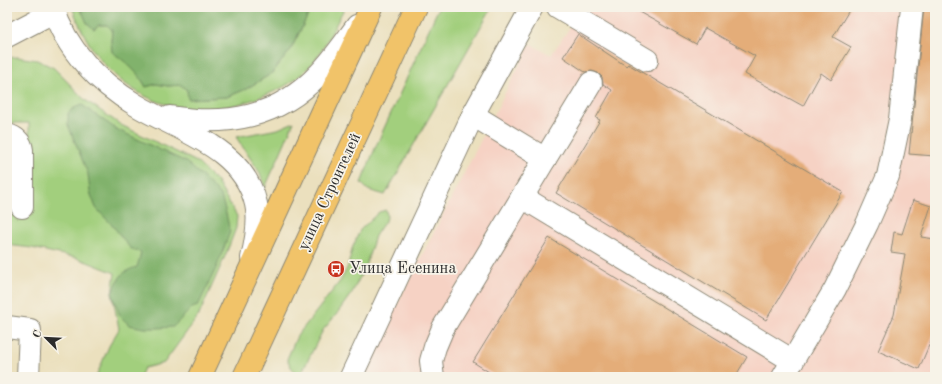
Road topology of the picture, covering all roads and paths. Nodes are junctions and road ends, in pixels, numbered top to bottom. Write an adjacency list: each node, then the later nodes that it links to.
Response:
1 (370, 7): 10 (street); 16 (main road)
2 (416, 7): 21 (main road, улица Строителей)
3 (532, 7): 11 (street)
4 (558, 7): 8 (street)
5 (912, 7): 18 (street)
6 (54, 9): 7 (street); 10 (street)
7 (7, 36)
8 (647, 60)
9 (591, 84): 13 (street)
10 (155, 115): 16 (street)
11 (473, 115): 13 (street); 22 (street)
12 (7, 135): 15 (street)
13 (545, 159): 14 (street)
14 (522, 197): 18 (street); 23 (street)
15 (22, 207)
16 (246, 279): 20 (main road)
17 (7, 327): 19 (street)
18 (788, 369)
19 (28, 377)
20 (200, 377)
21 (244, 377)
22 (351, 377)
23 (433, 377)

